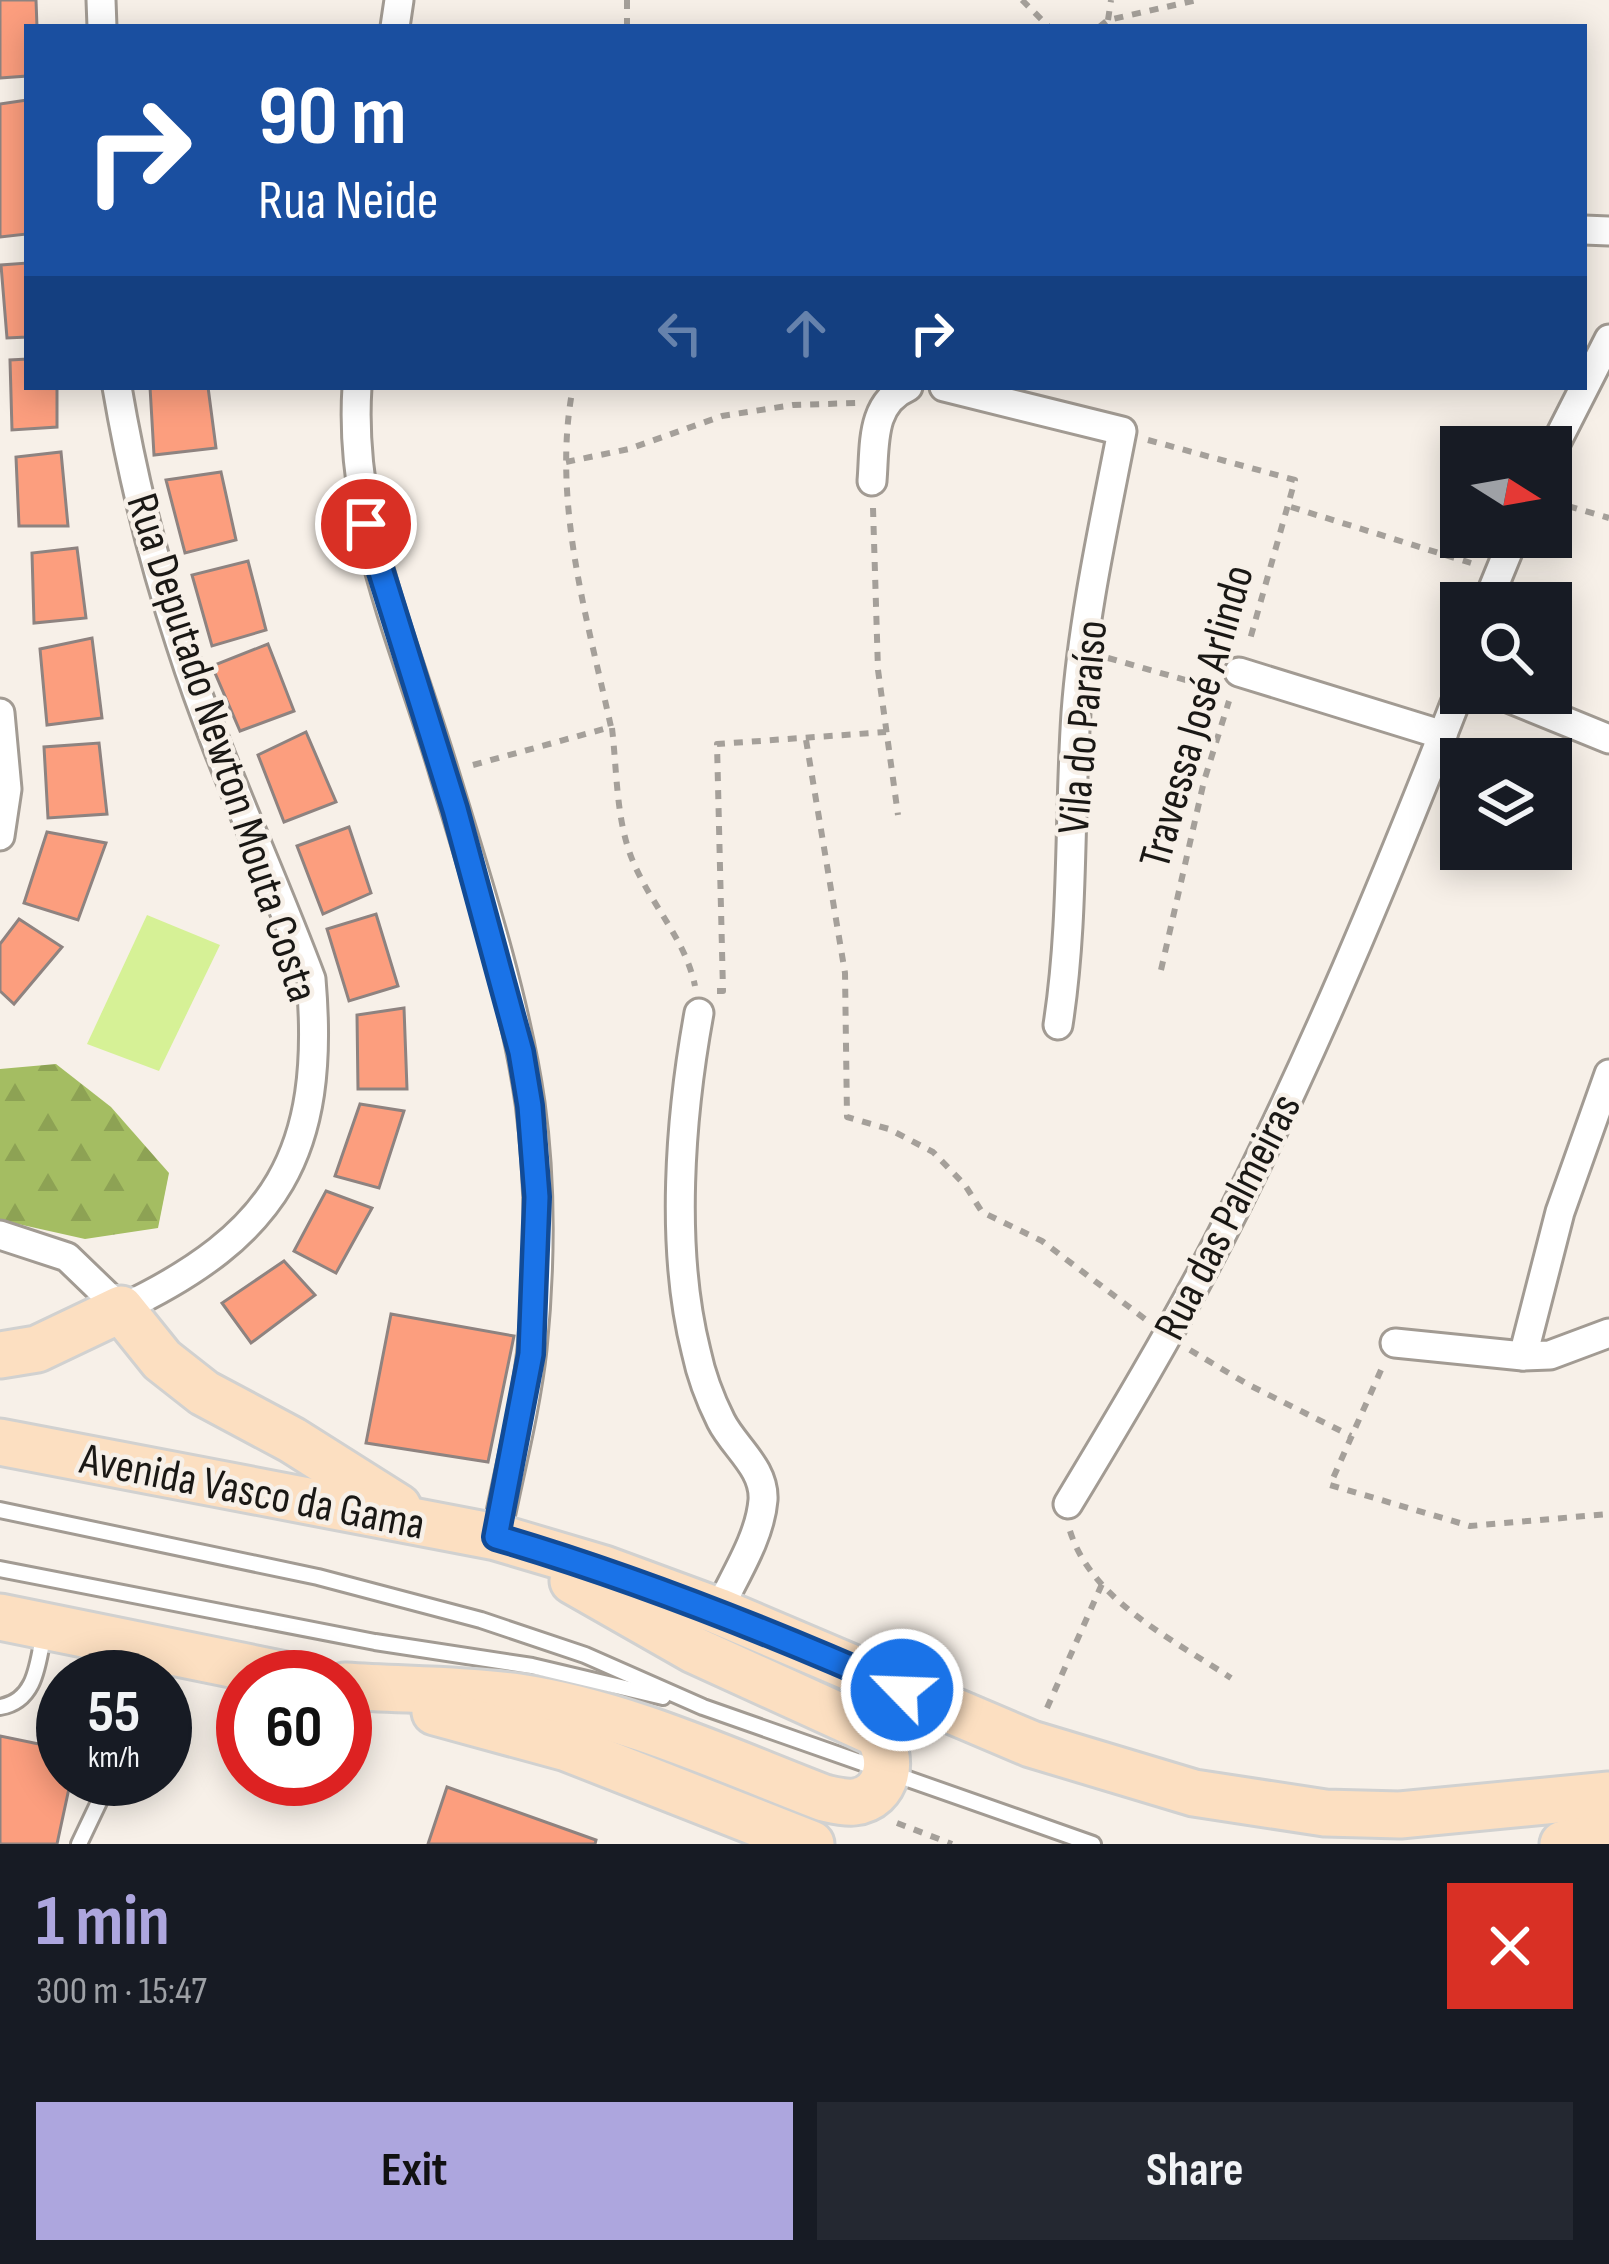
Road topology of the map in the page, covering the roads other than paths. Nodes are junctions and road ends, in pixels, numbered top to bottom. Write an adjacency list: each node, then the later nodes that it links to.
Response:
1 (1609, 339): 2 (street)
2 (1587, 382)
3 (118, 390): 22 (street, Rua Deputado Newton Mouta Costa)
4 (357, 390): 31 (street)
5 (972, 390): 8 (street)
6 (1583, 390): 9 (street)
7 (897, 395): 10 (street)
8 (1055, 399): 19 (street, Vila do Paraíso)
9 (1565, 426)
10 (872, 481)
11 (1236, 683): 15 (street)
12 (0, 713): 17 (street)
13 (1451, 714): 15 (street, Rua das Palmeiras)
14 (1548, 714): 16 (street)
15 (1443, 735): 28 (street, Rua das Palmeiras)
16 (1609, 739)
17 (0, 836)
18 (698, 1003): 33 (street)
19 (1058, 1025)
20 (1609, 1074): 26 (street)
21 (0, 1235): 22 (street)
22 (121, 1309): 25 (main road); 30 (main road)
23 (1609, 1333): 26 (street)
24 (1394, 1342): 26 (street)
25 (0, 1355)
26 (1523, 1357)
27 (0, 1442): 30 (main road, Avenida Vasco da Gama)
28 (1068, 1504)
29 (0, 1510): 40 (lane)
30 (420, 1521): 31 (main road, Avenida Vasco da Gama)
31 (496, 1537): 33 (main road, Avenida Vasco da Gama); 41 (main road)
32 (0, 1568): 40 (lane)
33 (718, 1611): 42 (main road, Avenida Vasco da Gama)
34 (0, 1617): 35 (main road)
35 (45, 1625): 36 (main road); 39 (lane)
36 (216, 1665)
37 (372, 1689): 41 (main road)
38 (372, 1694): 46 (main road)
39 (0, 1707)
40 (704, 1707): 41 (lane)
41 (887, 1772): 47 (lane)
42 (1609, 1795)
43 (97, 1806): 45 (lane)
44 (1609, 1835): 48 (main road)
45 (79, 1844)
46 (812, 1844)
47 (1093, 1844)
48 (1563, 1844)

